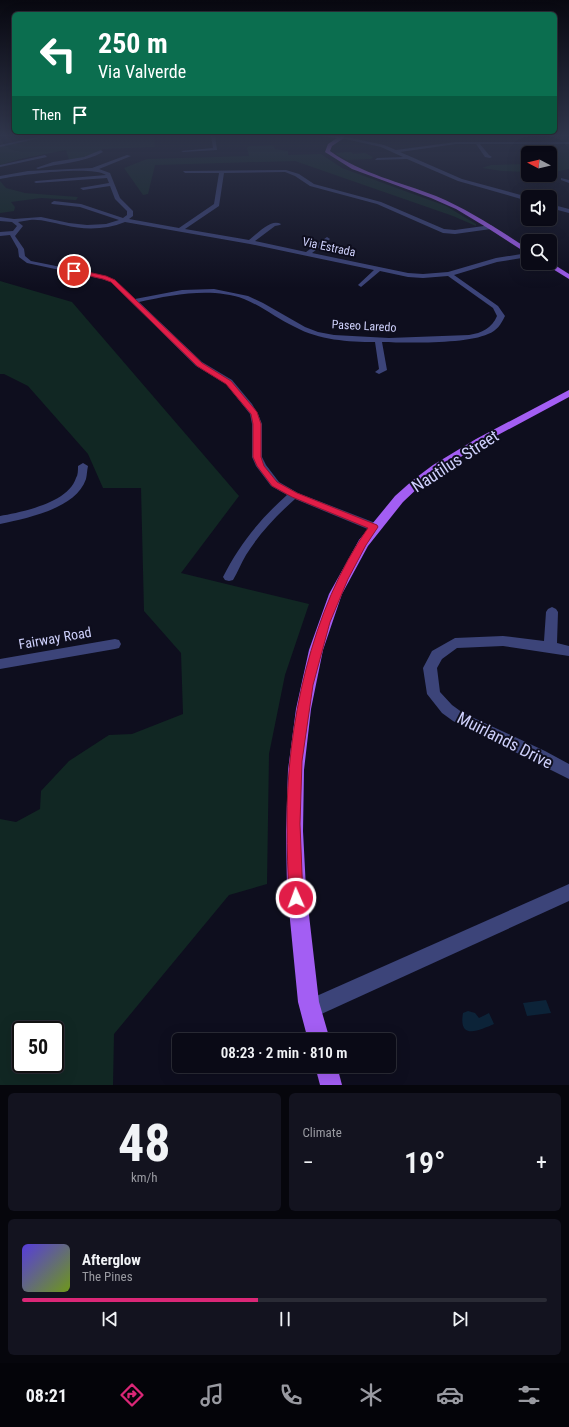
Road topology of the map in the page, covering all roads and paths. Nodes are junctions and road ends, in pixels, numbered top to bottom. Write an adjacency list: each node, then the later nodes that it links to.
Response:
1 (93, 187): 7 (street)
2 (112, 187): 15 (street)
3 (220, 187): 19 (street)
4 (316, 187): 18 (street)
5 (405, 187): 18 (main road)
6 (484, 187): 8 (street)
7 (83, 188)
8 (521, 197)
9 (54, 203): 15 (street, Via Estrada)
10 (569, 206): 12 (street)
11 (557, 208): 12 (street)
12 (562, 209): 13 (street)
13 (569, 211)
14 (0, 219): 16 (street)
15 (125, 220): 16 (street); 19 (street, Via Estrada)
16 (14, 221): 20 (street)
17 (278, 224): 23 (street)
18 (491, 228): 24 (main road)
19 (180, 230): 23 (street, Via Estrada)
20 (16, 232): 21 (street); 32 (street)
21 (0, 234)
22 (327, 239): 25 (street)
23 (250, 242): 25 (street, Via Estrada)
24 (521, 247)
25 (308, 253): 27 (street, Via Estrada)
26 (521, 256): 29 (street, Via Estrada)
27 (378, 269): 29 (street, Via Estrada); 31 (street)
28 (557, 270): 30 (main road)
29 (449, 274): 33 (street, Paseo Laredo)
30 (569, 278)
31 (361, 285)
32 (134, 301): 33 (street, Paseo Laredo); 37 (street)
33 (378, 339): 34 (street)
34 (379, 372)
35 (569, 393): 39 (main road, Nautilus Street)
36 (83, 466): 38 (street)
37 (294, 495): 39 (street); 40 (street)
38 (0, 520)
39 (374, 527): 48 (main road, Nautilus Street)
40 (229, 577)
41 (552, 612): 43 (street)
42 (115, 644): 45 (street, Fairway Road)
43 (550, 647): 44 (street, Muirlands Drive); 46 (street, Muirlands Drive)
44 (569, 651)
45 (0, 664)
46 (569, 772)
47 (569, 892): 48 (street)
48 (310, 1009): 49 (main road, Nautilus Street)
49 (317, 1033)
50 (328, 1073): 51 (main road)
51 (331, 1085)

